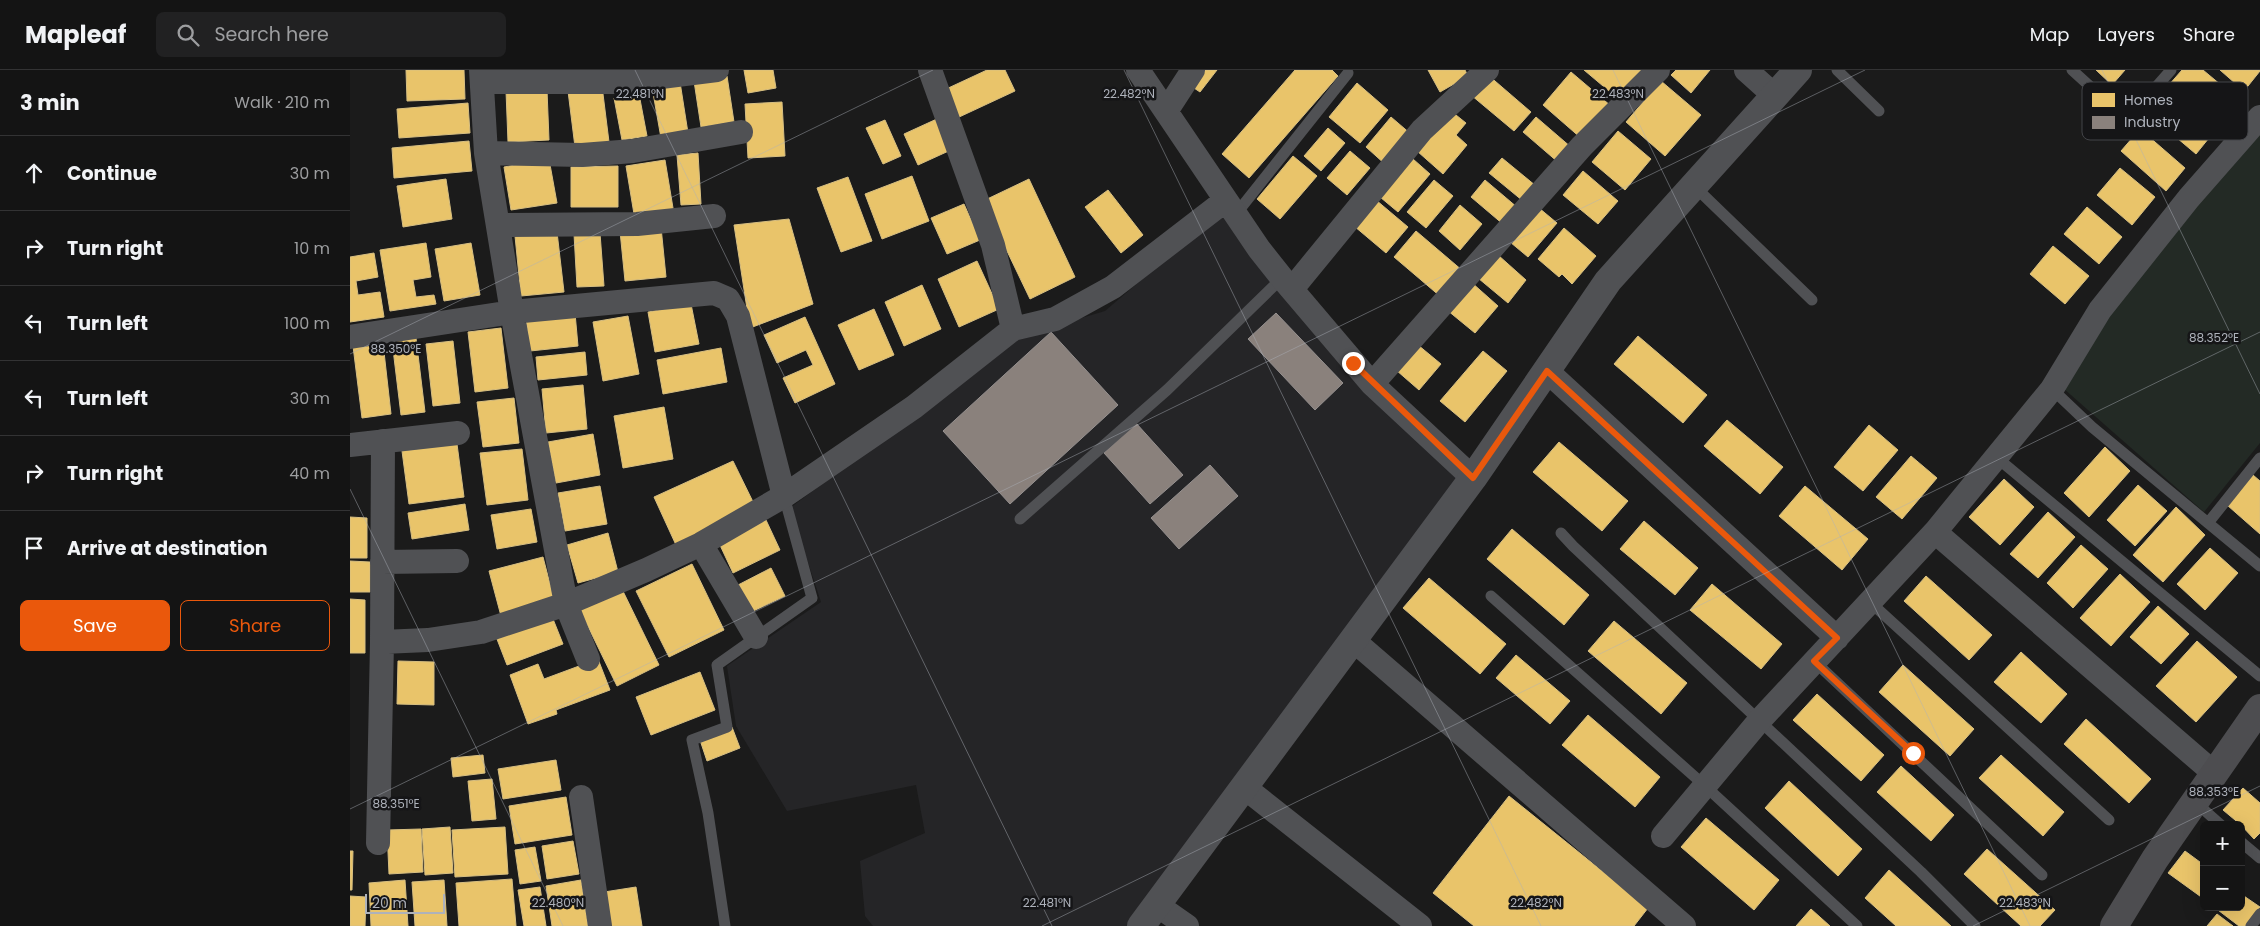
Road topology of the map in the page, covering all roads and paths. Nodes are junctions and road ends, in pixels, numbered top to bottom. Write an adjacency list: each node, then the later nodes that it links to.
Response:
1 (717, 70): 13 (street)
2 (930, 70): 31 (street)
3 (1138, 70): 17 (street)
4 (1193, 70): 17 (street)
5 (1487, 70): 28 (street)
6 (1658, 70): 34 (street)
7 (1746, 70): 16 (street)
8 (1798, 70): 16 (street)
9 (1837, 70): 18 (lane)
10 (2072, 70): 14 (lane)
11 (2171, 70): 15 (lane)
12 (1348, 73): 25 (lane)
13 (481, 76): 23 (street)
14 (2085, 82)
15 (2160, 82)
16 (1775, 96): 24 (street)
17 (1167, 110): 25 (street)
18 (1880, 111)
19 (2260, 117): 20 (street)
20 (2248, 131)
21 (741, 132): 23 (street)
22 (2240, 140): 35 (street)
23 (486, 153): 27 (street)
24 (1693, 185): 29 (lane); 33 (street)
25 (1231, 207): 28 (street); 31 (street)
26 (714, 216): 27 (street)
27 (498, 225): 30 (street)
28 (1287, 283): 34 (street); 43 (lane)
29 (1812, 300)
30 (512, 312): 32 (street); 42 (street); 53 (street)
31 (1013, 329): 42 (street)
32 (350, 337)
33 (1547, 371): 41 (street); 55 (street)
34 (1372, 384): 41 (street)
35 (2052, 389): 39 (street); 44 (lane)
36 (458, 432): 37 (street)
37 (384, 441): 38 (street); 49 (street)
38 (350, 445)
39 (1996, 457): 45 (street); 60 (lane)
40 (2260, 458): 44 (lane)
41 (1473, 478): 56 (street)
42 (784, 496): 47 (street); 54 (lane)
43 (1020, 519)
44 (2208, 523): 50 (lane)
45 (1935, 532): 52 (street); 63 (street)
46 (1562, 533): 61 (lane)
47 (701, 544): 53 (street); 54 (street)
48 (457, 561): 49 (street)
49 (382, 562): 57 (street)
50 (2260, 566)
51 (1490, 596): 64 (lane)
52 (1870, 602): 55 (street); 68 (lane)
53 (566, 604): 57 (street); 58 (street)
54 (756, 637): 78 (lane)
55 (1837, 638): 59 (street)
56 (1353, 640): 65 (street); 82 (street)
57 (382, 642): 71 (street)
58 (588, 659)
59 (1814, 661): 61 (street); 74 (lane)
60 (2260, 676)
61 (1759, 721): 64 (street); 84 (lane)
62 (2257, 721): 63 (main road)
63 (2214, 773): 67 (main road)
64 (1704, 785): 70 (street); 83 (lane)
65 (1244, 787): 75 (street); 81 (street)
66 (581, 797): 77 (street)
67 (2194, 801): 69 (lane); 85 (main road)
68 (2109, 820)
69 (2216, 821)
70 (1664, 836)
71 (378, 843)
72 (2245, 845): 73 (lane)
73 (2260, 858)
74 (2042, 875)
75 (1157, 905): 79 (street); 80 (street)
76 (2260, 914): 86 (lane)
77 (600, 926)
78 (725, 926)
79 (1141, 926)
80 (1187, 926)
81 (1420, 926)
82 (1684, 926)
83 (1857, 926)
84 (1975, 926)
85 (2114, 926)
86 (2252, 926)

